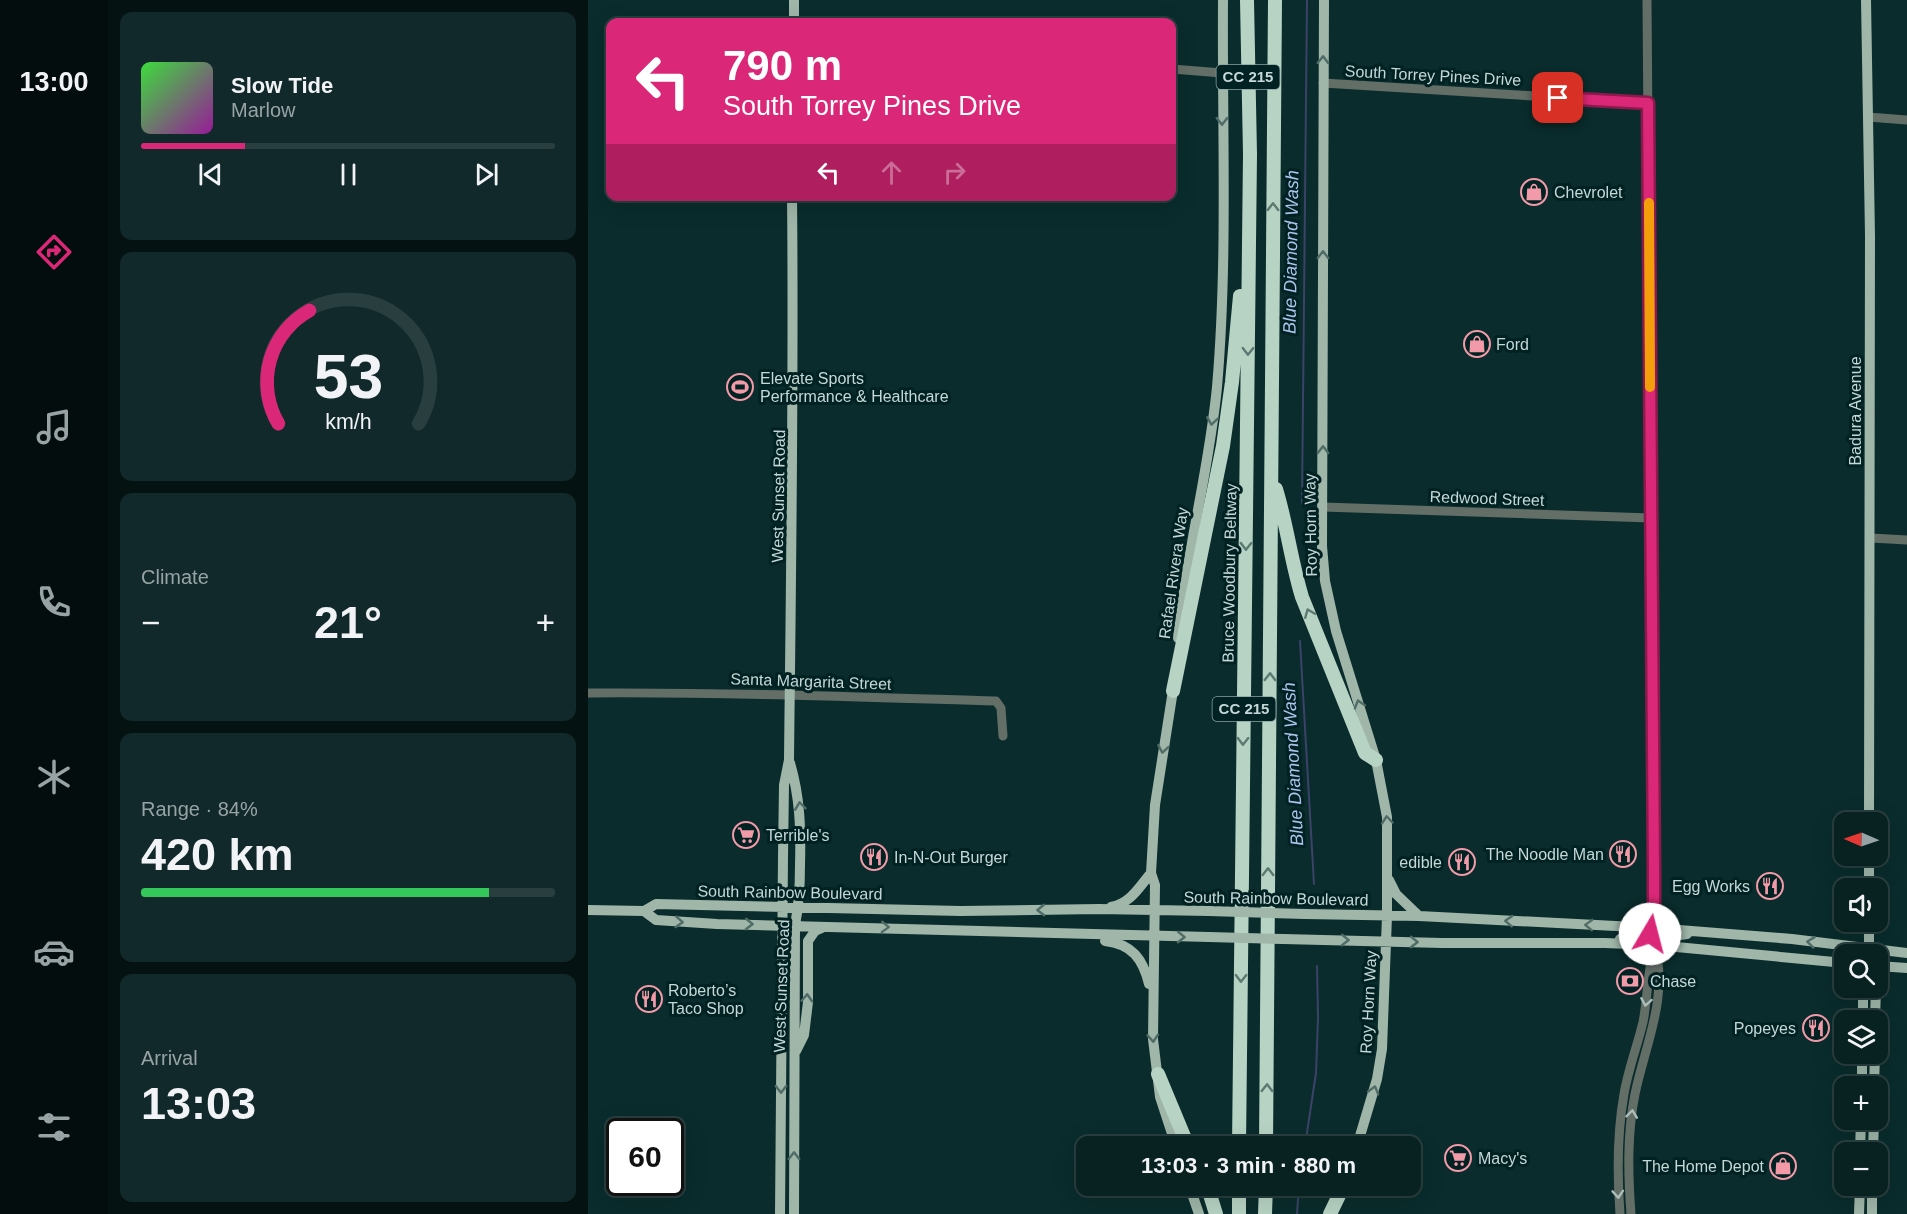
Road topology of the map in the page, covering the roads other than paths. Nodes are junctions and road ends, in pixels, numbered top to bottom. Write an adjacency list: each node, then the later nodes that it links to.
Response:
1 (794, 0): 8 (main road)
2 (1223, 0): 10 (main road, Rafael Rivera Way)
3 (1247, 0): 16 (highway, Bruce Woodbury Beltway / CC 215)
4 (1275, 0): 17 (highway, CC 215, one-way to 4)
5 (1324, 0): 11 (main road, Roy Horn Way, one-way to 5)
6 (1647, 0): 12 (street)
7 (1866, 0): 13 (main road, Badura Avenue)
8 (794, 18)
9 (1176, 69): 10 (street)
10 (1222, 73): 22 (main road, Rafael Rivera Way, one-way to 22)
11 (1323, 83): 12 (street, South Torrey Pines Drive); 18 (main road, Roy Horn Way, one-way to 11)
12 (1648, 103): 19 (street)
13 (1868, 117): 14 (street); 20 (main road, Badura Avenue)
14 (1907, 120)
15 (792, 201): 24 (main road, West Sunset Road)
16 (1248, 272): 22 (highway); 61 (highway, Bruce Woodbury Beltway / CC 215, one-way to 61)
17 (1271, 476): 27 (highway, one-way to 17); 62 (highway, CC 215, one-way to 17)
18 (1323, 507): 19 (street, Redwood Street); 27 (main road, Roy Horn Way, one-way to 18)
19 (1651, 518): 42 (street)
20 (1871, 538): 21 (street); 28 (main road, Badura Avenue)
21 (1907, 540)
22 (1173, 691): 29 (main road, Rafael Rivera Way, one-way to 29)
23 (588, 693): 24 (street, Santa Margarita Street)
24 (790, 695): 25 (street, Santa Margarita Street); 26 (main road, West Sunset Road)
25 (1003, 736)
26 (789, 760): 31 (main road, West Sunset Road); 32 (main road, West Sunset Road, one-way to 26)
27 (1376, 760): 30 (main road, Roy Horn Way, one-way to 27)
28 (1869, 812)
29 (1151, 873): 33 (main road); 35 (main road, Rafael Rivera Way)
30 (1388, 878): 37 (main road, Roy Horn Way); 38 (main road)
31 (782, 906): 32 (main road, South Rainbow Boulevard); 36 (main road, South Rainbow Boulevard); 39 (main road, West Sunset Road)
32 (799, 906): 33 (main road, South Rainbow Boulevard, one-way to 32); 40 (main road, West Sunset Road)
33 (1099, 909): 35 (main road, South Rainbow Boulevard)
34 (588, 910): 36 (main road, South Rainbow Boulevard)
35 (1154, 910): 37 (main road, South Rainbow Boulevard, bridge); 45 (main road, Rafael Rivera Way)
36 (644, 911): 39 (main road, South Rainbow Boulevard, one-way to 39)
37 (1387, 916): 38 (main road, South Rainbow Boulevard); 46 (main road, Roy Horn Way)
38 (1419, 916): 42 (main road, South Rainbow Boulevard, one-way to 38)
39 (782, 925): 40 (main road, South Rainbow Boulevard); 56 (main road, West Sunset Road)
40 (795, 926): 41 (main road, South Rainbow Boulevard); 57 (main road, West Sunset Road)
41 (827, 926): 43 (main road, South Rainbow Boulevard, one-way to 43); 57 (main road, one-way to 41)
42 (1654, 928): 44 (main road, South Rainbow Boulevard); 47 (main road)
43 (1025, 932): 45 (main road, South Rainbow Boulevard); 55 (main road)
44 (1696, 932): 48 (main road); 49 (main road, South Rainbow Boulevard, one-way to 44)
45 (1154, 936): 46 (main road, South Rainbow Boulevard, one-way to 46, bridge); 55 (main road, Rafael Rivera Way)
46 (1386, 942): 47 (main road, South Rainbow Boulevard, one-way to 47); 63 (main road, Roy Horn Way, one-way to 46)
47 (1605, 943): 48 (main road, South Rainbow Boulevard)
48 (1655, 945): 52 (main road, South Rainbow Boulevard); 82 (street, one-way to 82); 83 (street, one-way to 48)
49 (1834, 946)
50 (1888, 952): 51 (main road, South Rainbow Boulevard)
51 (1907, 953)
52 (1834, 962)
53 (1888, 967): 54 (main road)
54 (1907, 968)
55 (1153, 1002): 58 (main road, Rafael Rivera Way, one-way to 58)
56 (781, 1054): 57 (main road); 64 (main road, West Sunset Road, one-way to 64)
57 (794, 1054): 65 (main road, West Sunset Road, one-way to 57)
58 (1158, 1074): 59 (main road, Rafael Rivera Way); 60 (highway)
59 (1173, 1136)
60 (1184, 1136)
61 (1239, 1136)
62 (1266, 1136)
63 (1360, 1136)
64 (780, 1183): 65 (main road); 74 (main road, West Sunset Road)
65 (794, 1183): 75 (main road, West Sunset Road)
66 (1193, 1196): 76 (main road)
67 (1210, 1196): 77 (highway)
68 (1239, 1196): 78 (highway)
69 (1266, 1196): 79 (highway)
70 (1339, 1196): 80 (highway)
71 (1341, 1196): 81 (main road)
72 (1860, 1196): 84 (main road)
73 (1872, 1196): 85 (main road)
74 (780, 1214)
75 (794, 1214)
76 (1199, 1214)
77 (1216, 1214)
78 (1239, 1214)
79 (1265, 1214)
80 (1330, 1214)
81 (1336, 1214)
82 (1620, 1214)
83 (1631, 1214)
84 (1859, 1214)
85 (1872, 1214)

